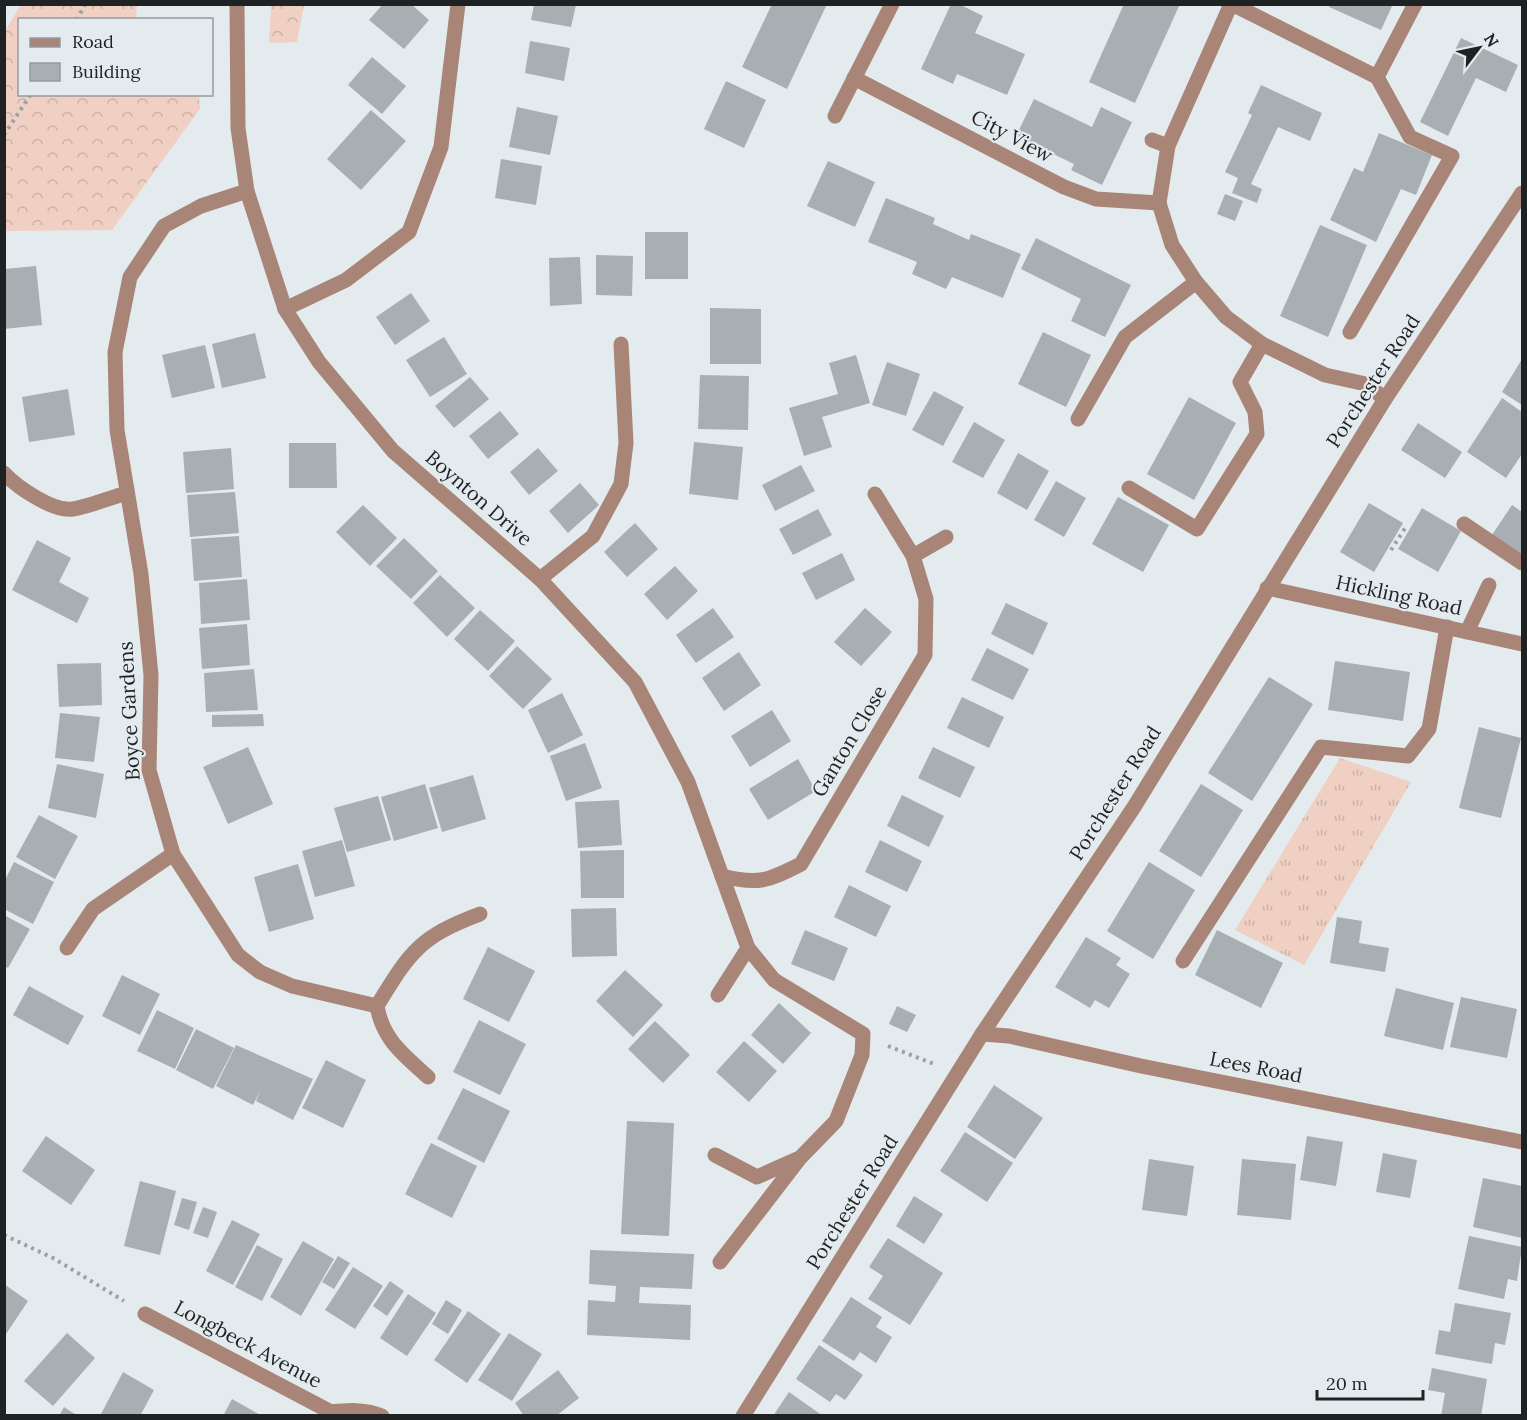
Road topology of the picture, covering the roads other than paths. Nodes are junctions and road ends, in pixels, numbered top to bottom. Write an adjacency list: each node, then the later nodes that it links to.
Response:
1 (237, 4): 11 (street, Boynton Drive)
2 (458, 4): 15 (street)
3 (892, 4): 7 (street)
4 (1231, 4): 6 (street); 10 (street)
5 (1415, 4): 6 (street)
6 (1377, 76): 16 (street)
7 (855, 78): 8 (street); 13 (street, City View)
8 (835, 116)
9 (1152, 140): 10 (street)
10 (1168, 146): 13 (street)
11 (247, 191): 15 (street, Boynton Drive); 23 (street, Boyce Gardens)
12 (1522, 193): 19 (street, Porchester Road)
13 (1159, 203): 14 (street)
14 (1196, 282): 18 (street); 20 (street)
15 (285, 309): 29 (street, Boynton Drive)
16 (1350, 332)
17 (621, 344): 29 (street)
18 (1262, 344): 19 (street); 22 (street)
19 (1385, 399): 31 (street, Porchester Road)
20 (1078, 419)
21 (4, 473): 23 (street)
22 (1129, 488)
23 (127, 493): 35 (street, Boyce Gardens)
24 (875, 494): 27 (street, Ganton Close)
25 (1464, 524): 28 (street)
26 (946, 537): 27 (street)
27 (913, 556): 36 (street, Ganton Close)
28 (1522, 563)
29 (540, 579): 36 (street, Boynton Drive)
30 (1489, 585): 33 (street)
31 (1267, 588): 32 (street, Hickling Road); 43 (street, Porchester Road)
32 (1447, 627): 33 (street, Hickling Road); 40 (street)
33 (1467, 632): 34 (street, Hickling Road)
34 (1521, 638)
35 (173, 854): 38 (street); 42 (street, Boyce Gardens)
36 (722, 876): 39 (street, Boynton Drive)
37 (480, 914): 42 (street)
38 (67, 948)
39 (748, 948): 41 (street); 47 (street, Boynton Drive)
40 (1183, 961)
41 (718, 995)
42 (377, 1006): 44 (street)
43 (982, 1034): 45 (street, Lees Road); 52 (street, Porchester Road)
44 (428, 1077)
45 (1522, 1142)
46 (715, 1155): 47 (street)
47 (800, 1158): 48 (street)
48 (720, 1262)
49 (145, 1314): 50 (street, Longbeck Avenue)
50 (331, 1414): 51 (street, Longbeck Avenue)
51 (382, 1416)
52 (742, 1416)

